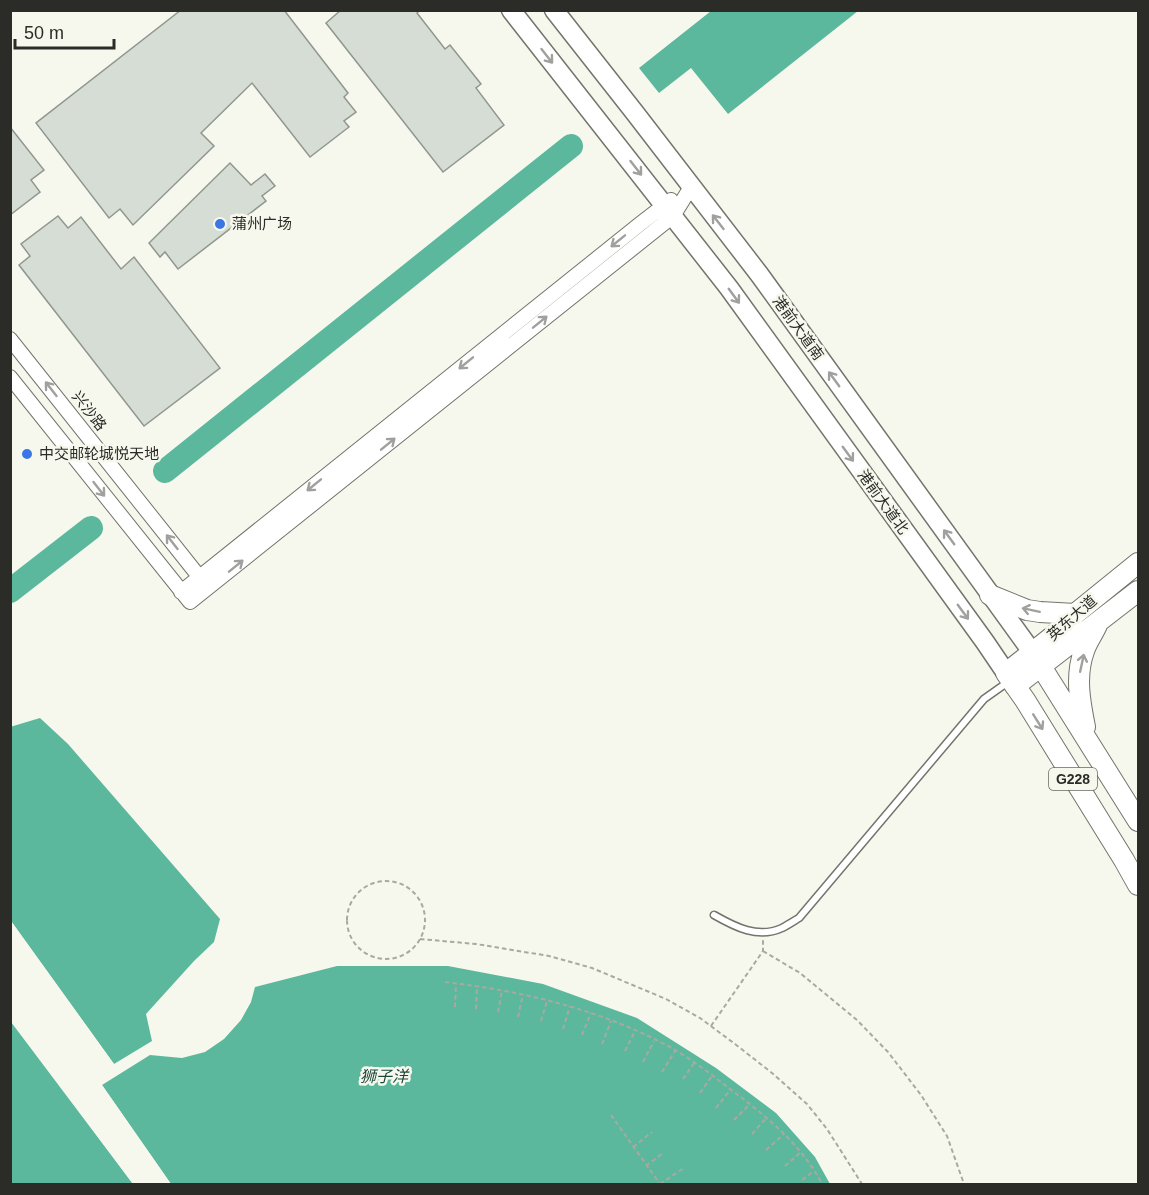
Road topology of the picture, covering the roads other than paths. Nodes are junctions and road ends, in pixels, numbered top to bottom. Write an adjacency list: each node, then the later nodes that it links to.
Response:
1 (511, 10): 4 (main road, 港前大道北, one-way to 4)
2 (554, 10): 3 (main road, 港前大道南)
3 (692, 188): 4 (street); 7 (main road, 港前大道南, one-way to 3)
4 (668, 210): 9 (main road, 港前大道北, one-way to 9); 10 (street)
5 (10, 339): 10 (street, 兴沙路, one-way to 5)
6 (10, 377): 10 (street, one-way to 10)
7 (964, 558): 9 (main road); 12 (main road, 港前大道南)
8 (1138, 563): 13 (highway, 英东大道)
9 (937, 577): 16 (main road, 港前大道北, one-way to 16)
10 (204, 583)
11 (1138, 591): 14 (highway, 英东大道)
12 (990, 595): 13 (highway, one-way to 12); 15 (main road, 港前大道南)
13 (1075, 614): 15 (highway, 英东大道)
14 (1100, 619): 15 (highway, 英东大道); 17 (highway, one-way to 14)
15 (1036, 659): 16 (highway, 英东大道); 17 (highway, G228)
16 (1010, 680): 19 (highway, 港前大道北 / G228, one-way to 19); 22 (lane)
17 (1088, 741): 18 (highway, G228)
18 (1103, 764): 19 (highway); 20 (highway, G228)
19 (1074, 779): 21 (highway, 港前大道北 / G228)
20 (1138, 821)
21 (1138, 885)
22 (714, 915)

